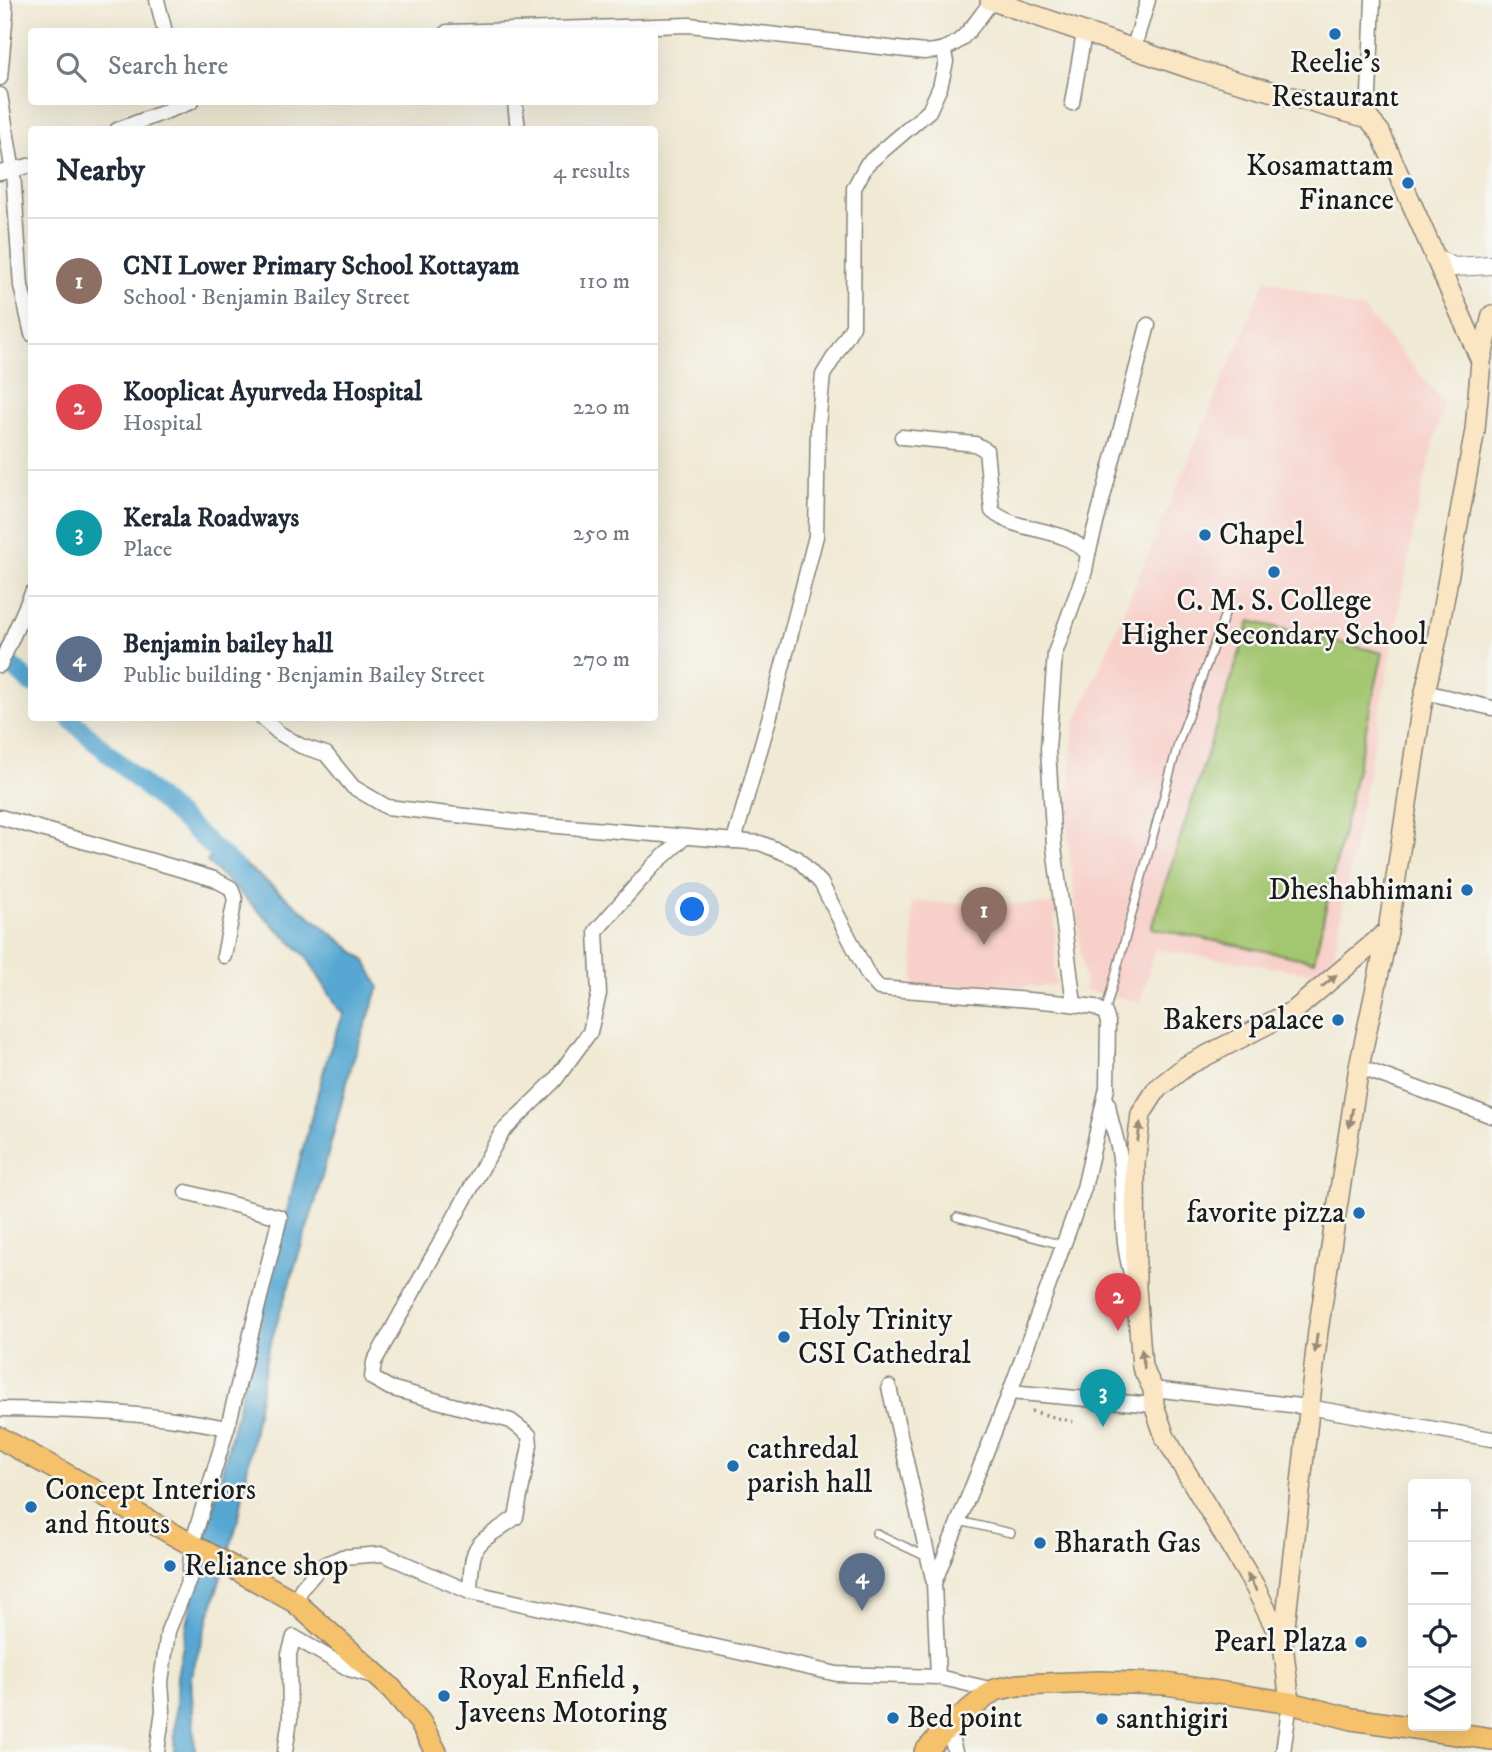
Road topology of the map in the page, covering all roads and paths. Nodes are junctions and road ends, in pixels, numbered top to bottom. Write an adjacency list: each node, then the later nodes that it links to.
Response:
1 (3, 0): 11 (street)
2 (157, 0): 6 (street)
3 (991, 0): 8 (main road); 10 (street)
4 (1148, 0): 9 (street)
5 (1373, 0): 16 (street)
6 (164, 28)
7 (593, 28): 10 (street)
8 (1084, 33): 9 (main road); 13 (street)
9 (1133, 50): 16 (main road)
10 (944, 52): 37 (street)
11 (0, 78)
12 (0, 95): 20 (street)
13 (1072, 103)
14 (185, 105): 17 (street)
15 (515, 105): 18 (street)
16 (1368, 118): 21 (main road)
17 (143, 125)
18 (518, 126)
19 (28, 166): 20 (street)
20 (7, 173): 24 (street)
21 (1434, 258): 22 (street); 26 (main road)
22 (1492, 265)
23 (1492, 314): 26 (main road)
24 (28, 317)
25 (1149, 324): 28 (street)
26 (1481, 361): 32 (main road)
27 (902, 437): 28 (street)
28 (1087, 554): 40 (street)
29 (28, 603): 31 (street)
30 (1227, 611): 41 (lane)
31 (0, 666)
32 (1425, 691): 33 (street); 38 (main road)
33 (1492, 708)
34 (265, 721): 36 (street)
35 (0, 817): 39 (street)
36 (685, 836): 37 (street); 64 (street)
37 (734, 841): 40 (street)
38 (1388, 931): 42 (main road); 48 (main road, one-way to 38)
39 (224, 956)
40 (1074, 1004): 41 (street)
41 (1105, 1013): 43 (street)
42 (1359, 1067): 44 (street); 52 (main road, one-way to 52)
43 (1107, 1088): 47 (street); 48 (street)
44 (1492, 1116)
45 (186, 1192): 55 (street)
46 (957, 1217): 47 (lane)
47 (1064, 1245): 51 (street)
48 (1136, 1288): 50 (main road, one-way to 48)
49 (889, 1387): 62 (street)
50 (1154, 1397): 51 (street); 52 (street); 66 (main road, one-way to 50)
51 (1008, 1399): 54 (path); 58 (street)
52 (1308, 1407): 57 (street); 66 (main road)
53 (0, 1409): 55 (street)
54 (1073, 1422)
55 (227, 1428): 61 (street)
56 (0, 1438): 61 (main road)
57 (1492, 1439)
58 (958, 1521): 60 (lane); 63 (street)
59 (876, 1533): 62 (lane)
60 (1011, 1534)
61 (194, 1545): 65 (main road); 73 (street)
62 (928, 1558): 63 (street)
63 (933, 1583): 67 (street)
64 (470, 1592): 65 (street); 67 (street)
65 (295, 1602): 68 (main road)
66 (1283, 1644): 70 (main road)
67 (938, 1677): 69 (street)
68 (380, 1678): 74 (street); 75 (main road)
69 (994, 1690): 70 (main road); 71 (main road)
70 (1290, 1703): 72 (main road); 78 (street)
71 (948, 1727): 76 (main road); 77 (street)
72 (1492, 1739)
73 (157, 1752)
74 (285, 1752)
75 (436, 1752)
76 (925, 1752)
77 (955, 1752)
78 (1283, 1752)

